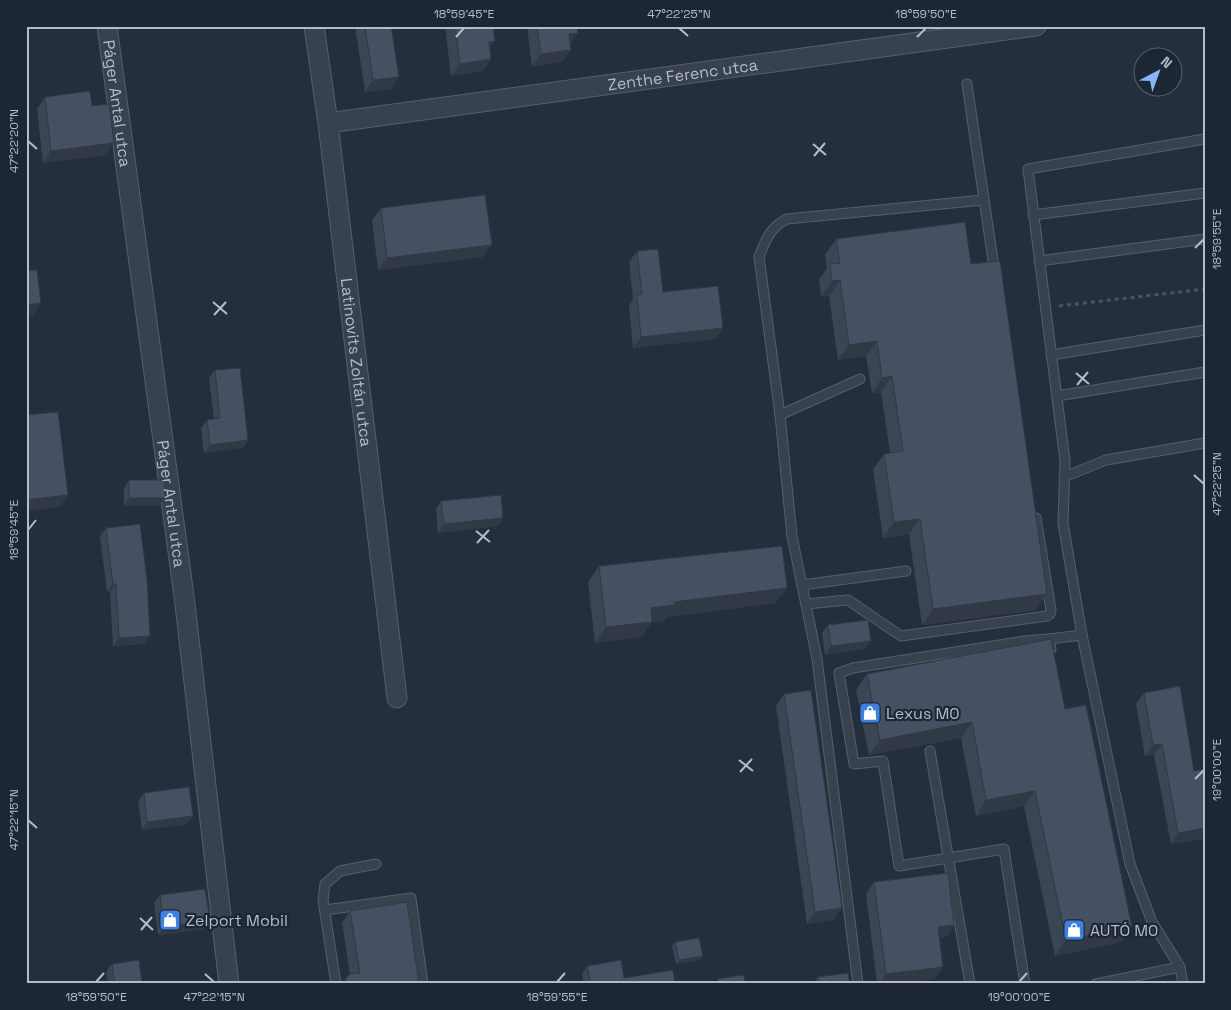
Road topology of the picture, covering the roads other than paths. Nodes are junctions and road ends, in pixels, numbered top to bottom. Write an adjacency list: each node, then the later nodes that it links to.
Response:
1 (107, 26): 34 (street, Páger Antal utca)
2 (314, 26): 5 (street, Latinovits Zoltán utca)
3 (1036, 26): 5 (street, Zenthe Ferenc utca)
4 (967, 84): 8 (lane)
5 (328, 123): 28 (street, Latinovits Zoltán utca)
6 (1205, 139): 9 (lane)
7 (1205, 193): 9 (lane)
8 (983, 200): 12 (lane); 18 (lane)
9 (1033, 215): 11 (lane)
10 (1205, 239): 11 (lane)
11 (1039, 261): 14 (lane)
12 (998, 288)
13 (1205, 330): 14 (lane)
14 (1051, 355): 17 (lane)
15 (1205, 372): 17 (lane)
16 (860, 380): 18 (lane)
17 (1056, 396): 20 (lane)
18 (780, 415): 23 (lane)
19 (1205, 443): 20 (lane)
20 (1064, 477): 25 (lane)
21 (1035, 512): 24 (lane)
22 (906, 571): 23 (lane)
23 (802, 585): 24 (lane)
24 (806, 604): 37 (lane)
25 (1082, 635): 26 (lane); 33 (lane)
26 (1049, 639): 27 (lane); 30 (lane)
27 (1052, 657)
28 (397, 698)
29 (930, 751): 30 (lane)
30 (948, 858): 38 (lane); 39 (lane)
31 (376, 864): 32 (lane)
32 (325, 910): 35 (lane); 36 (lane)
33 (1180, 967): 40 (lane); 41 (lane)
34 (229, 984)
35 (336, 984)
36 (423, 984)
37 (858, 984)
38 (970, 984)
39 (1025, 984)
40 (1096, 984)
41 (1183, 984)

